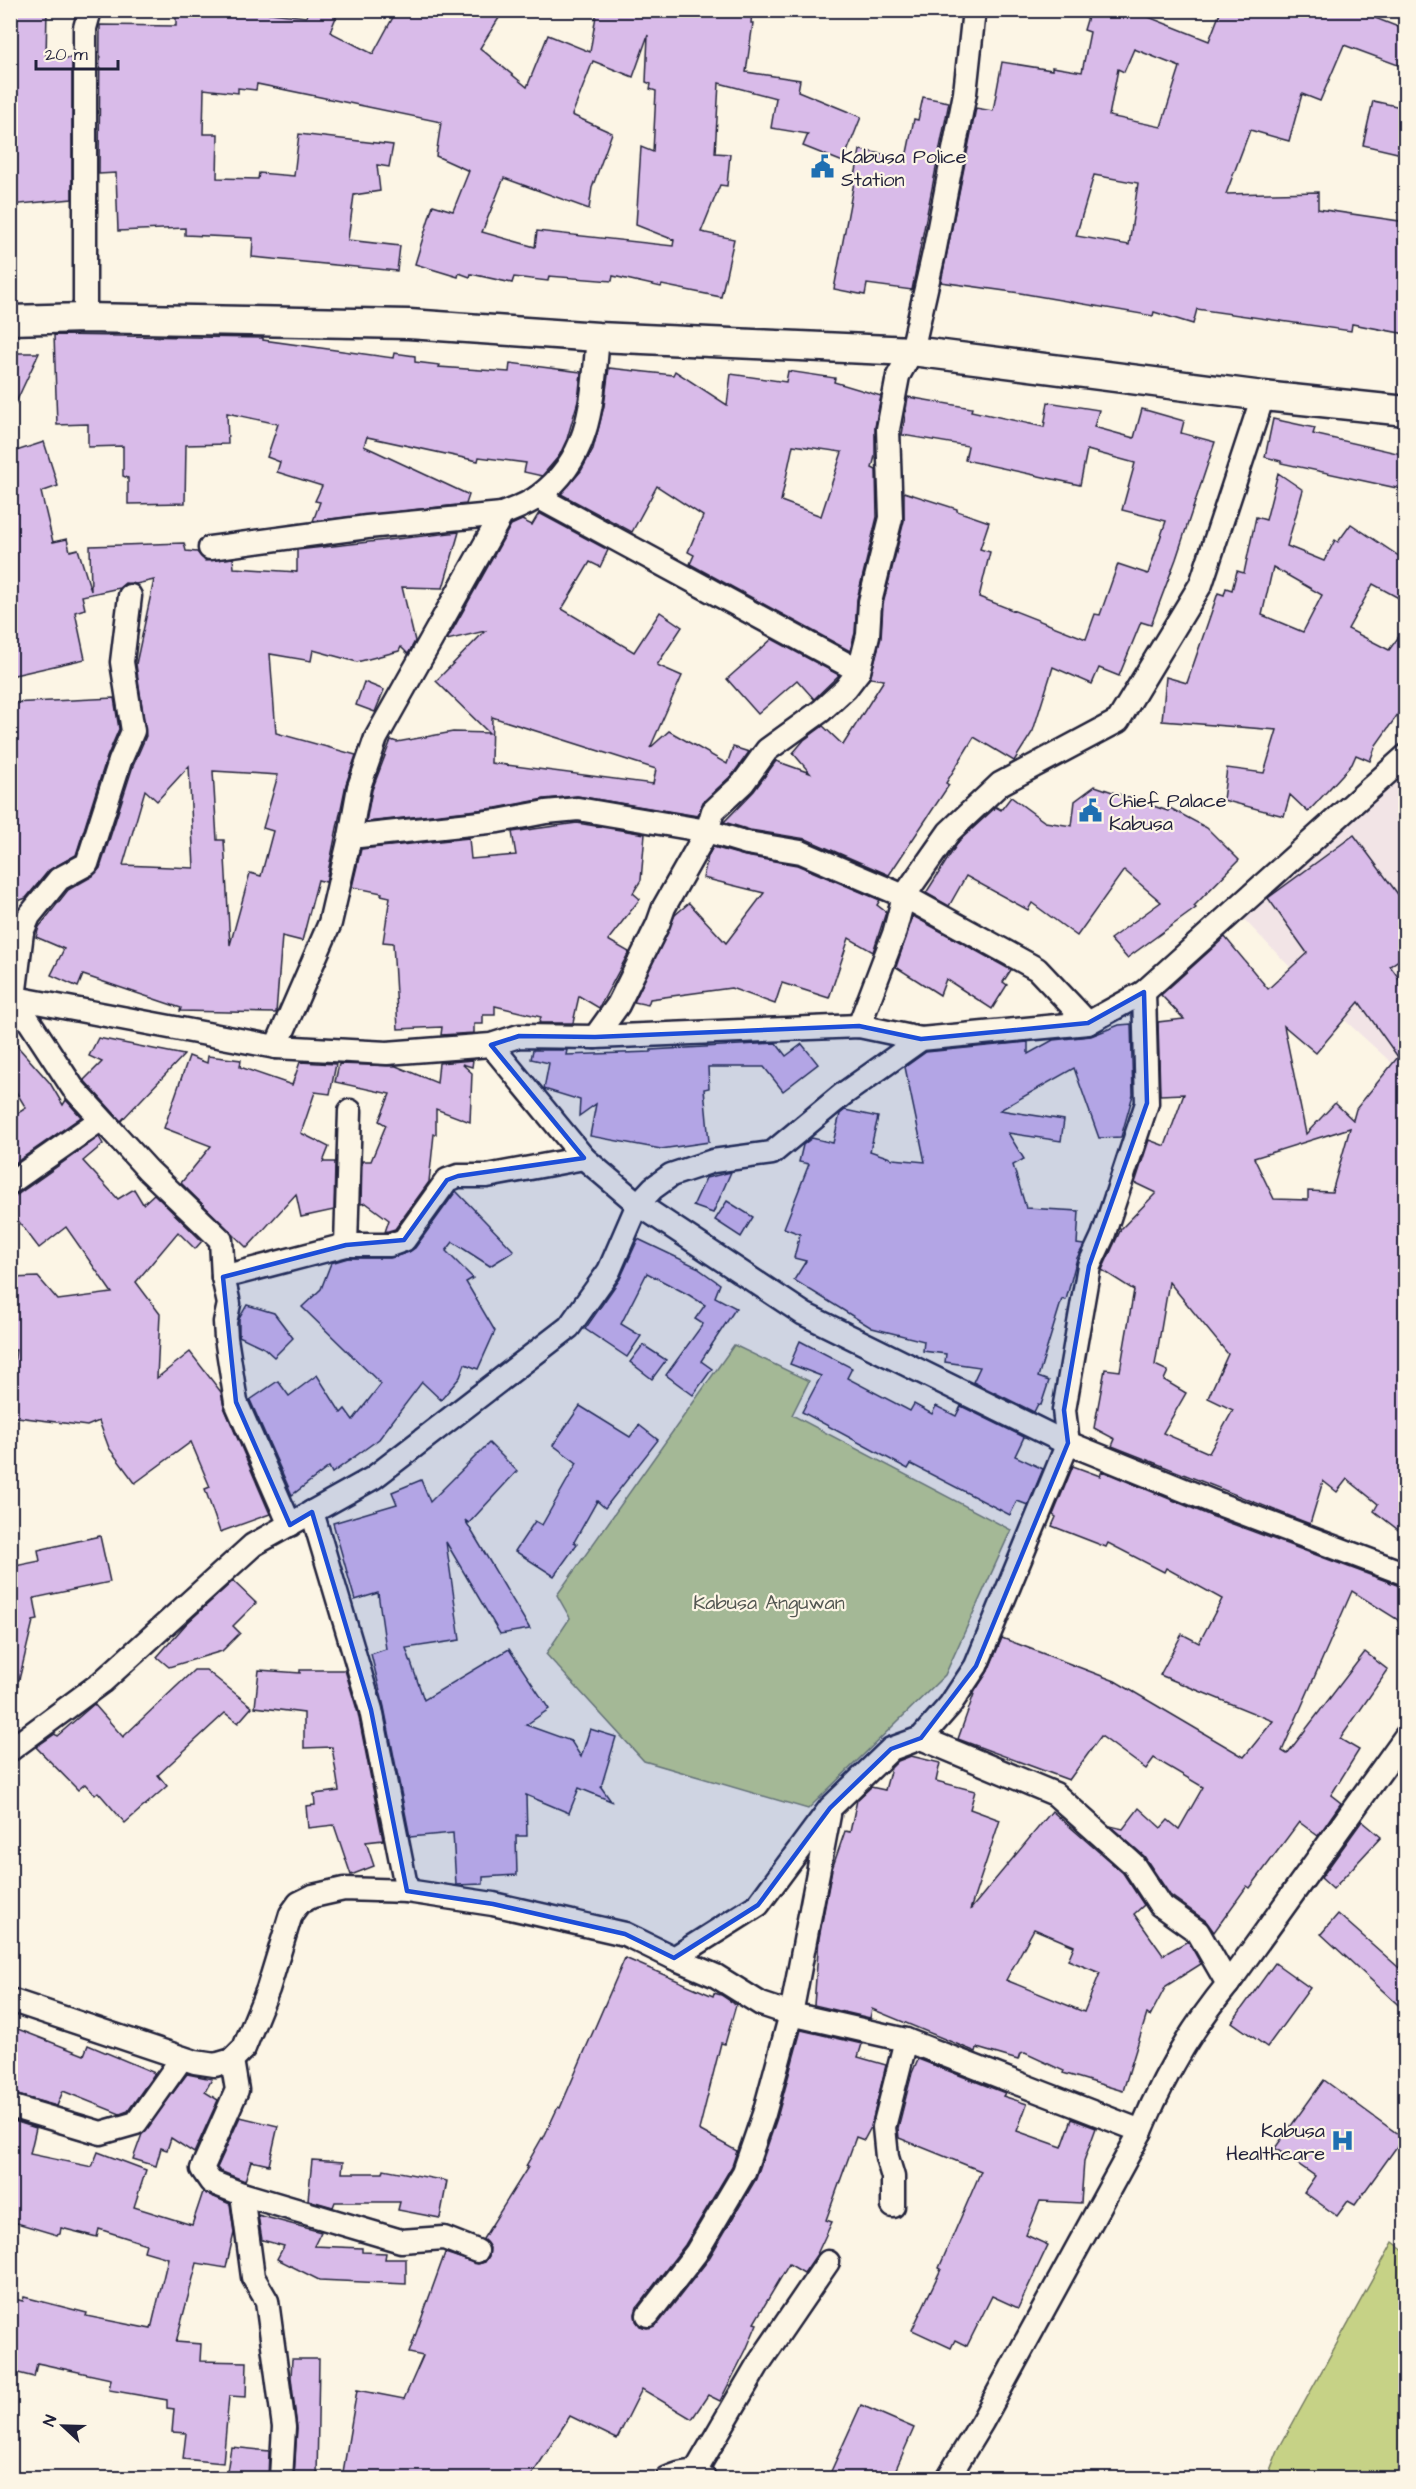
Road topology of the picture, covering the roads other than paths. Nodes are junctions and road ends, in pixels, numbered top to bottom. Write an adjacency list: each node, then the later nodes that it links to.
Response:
1 (974, 10): 6 (street)
2 (85, 16): 3 (street)
3 (86, 318): 4 (street); 5 (street)
4 (10, 320)
5 (598, 337): 6 (street); 9 (street)
6 (912, 351): 7 (street); 13 (street)
7 (1263, 396): 8 (street); 17 (street)
8 (1406, 411)
9 (538, 497): 10 (street); 13 (street)
10 (502, 514): 11 (street); 16 (street)
11 (210, 548)
12 (130, 596): 19 (street)
13 (859, 671): 15 (street)
14 (1406, 756): 18 (street)
15 (706, 831): 16 (street); 17 (street); 22 (street)
16 (350, 837): 25 (street)
17 (904, 896): 20 (street); 21 (street)
18 (1144, 992): 20 (street); 33 (street)
19 (12, 998): 25 (street); 27 (street)
20 (1088, 1023): 23 (street)
21 (860, 1026): 22 (street); 23 (street)
22 (595, 1037): 24 (street)
23 (921, 1039): 30 (street)
24 (491, 1046): 25 (street); 28 (street)
25 (276, 1047)
26 (350, 1111): 31 (street)
27 (100, 1120): 29 (street); 32 (street)
28 (584, 1158): 30 (street); 31 (street)
29 (10, 1183)
30 (638, 1204): 33 (street); 34 (street)
31 (346, 1245): 32 (street)
32 (224, 1276): 35 (street)
33 (1068, 1443): 36 (street); 38 (street)
34 (312, 1512): 35 (street); 41 (street)
35 (290, 1525): 39 (street)
36 (1406, 1574)
37 (1406, 1736): 43 (street)
38 (921, 1738): 40 (street); 43 (street)
39 (10, 1750)
40 (830, 1808): 42 (street); 45 (street)
41 (407, 1892): 42 (street); 48 (street)
42 (674, 1958): 45 (street)
43 (1228, 1984): 50 (street)
44 (10, 2000): 47 (street)
45 (791, 2014): 46 (street); 55 (street)
46 (906, 2040): 50 (street); 52 (street)
47 (182, 2058): 48 (street); 49 (street)
48 (232, 2060): 51 (street)
49 (10, 2106)
50 (1141, 2131): 59 (street)
51 (242, 2194): 53 (street); 57 (street)
52 (893, 2206)
53 (477, 2251)
54 (828, 2262): 56 (street)
55 (648, 2315)
56 (699, 2475): 58 (street)
57 (281, 2478)
58 (668, 2478)
59 (948, 2478)

